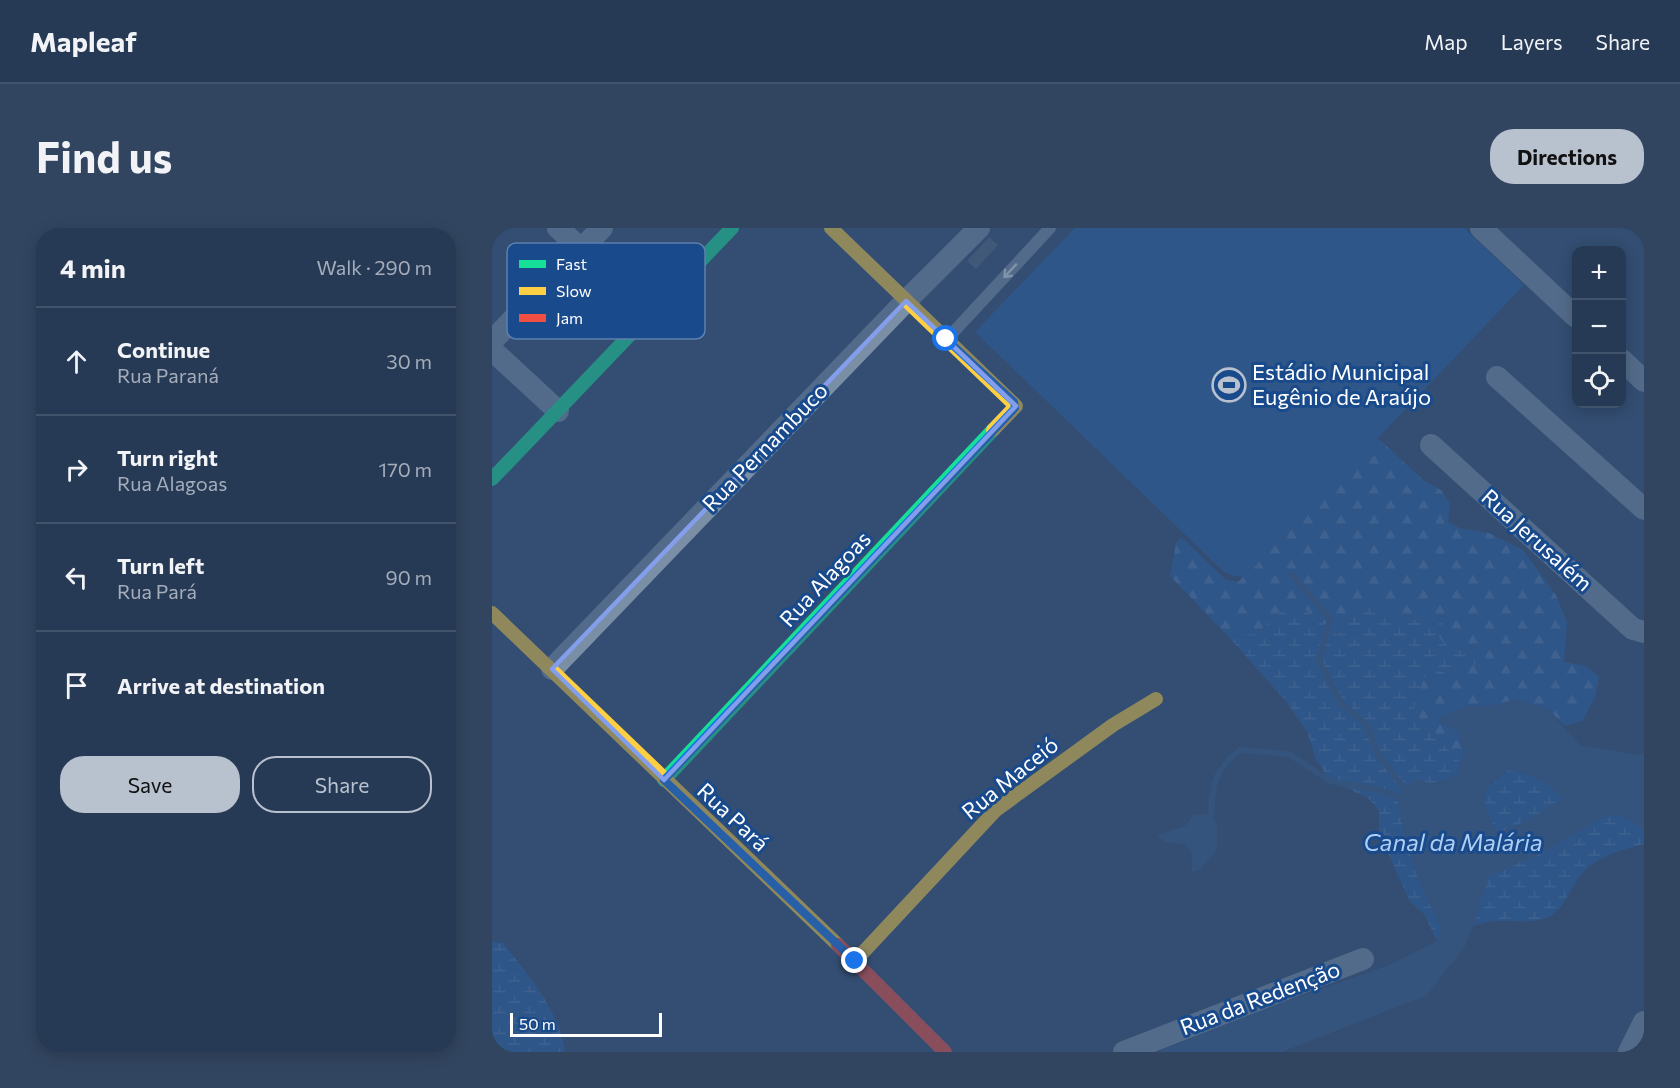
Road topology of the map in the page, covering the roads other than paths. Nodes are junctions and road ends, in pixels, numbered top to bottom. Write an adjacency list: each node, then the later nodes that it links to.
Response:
1 (558, 228): 8 (street)
2 (603, 228): 9 (street)
3 (732, 228): 10 (street)
4 (831, 228): 11 (street)
5 (979, 228): 11 (street, Rua Pernambuco)
6 (1050, 228): 15 (lane, one-way to 15)
7 (1482, 228): 12 (street)
8 (575, 243)
9 (588, 243)
10 (705, 257)
11 (906, 301): 15 (street); 27 (street, Rua Pernambuco)
12 (1572, 313)
13 (507, 326): 16 (street)
14 (628, 339): 21 (street)
15 (946, 339): 29 (street, Rua Alagoas)
16 (492, 341)
17 (492, 350): 21 (street)
18 (1626, 364): 20 (street)
19 (1497, 377): 24 (street)
20 (1644, 381)
21 (558, 411): 23 (street)
22 (1431, 445): 26 (street, Rua Jerusalém)
23 (492, 479)
24 (1644, 509)
25 (492, 613): 27 (street, Rua Pará)
26 (1644, 632)
27 (552, 669): 29 (street, Rua Pará)
28 (1156, 699): 31 (street, Rua Maceió)
29 (664, 780): 31 (street, Rua Pará)
30 (1364, 959): 34 (street, Rua da Redenção)
31 (855, 961): 33 (street, Rua Pará)
32 (1644, 1022): 35 (street)
33 (945, 1052)
34 (1124, 1052)
35 (1629, 1052)

